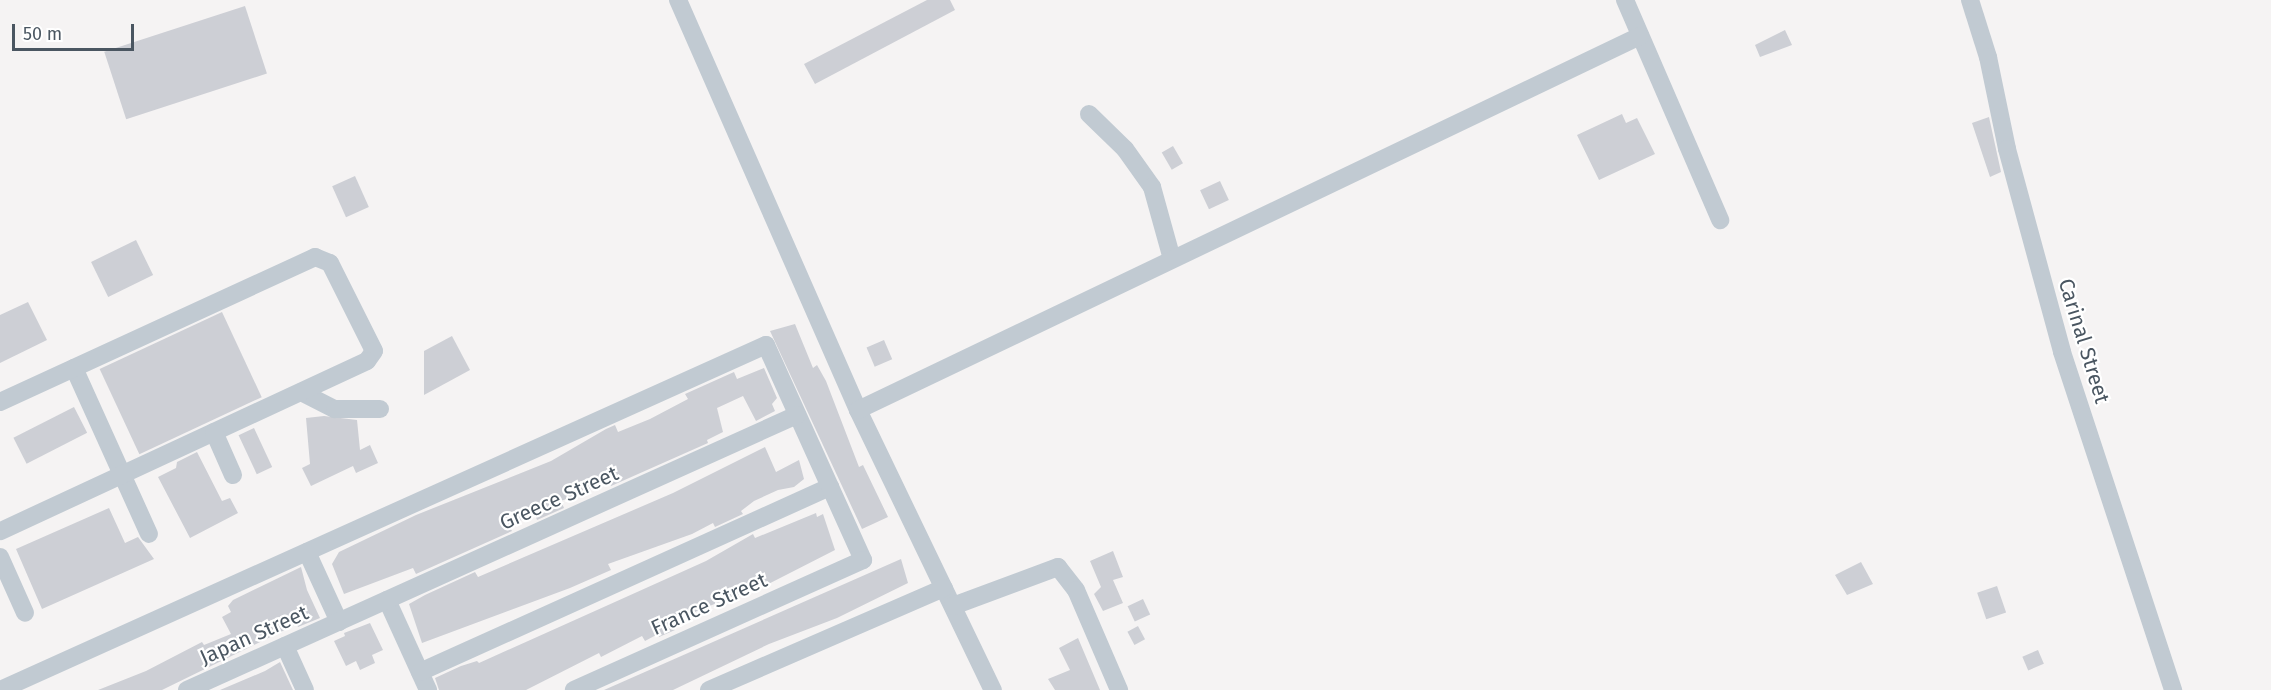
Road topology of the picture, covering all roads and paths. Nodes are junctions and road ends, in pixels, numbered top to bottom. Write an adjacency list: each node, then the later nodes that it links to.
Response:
1 (678, 0): 12 (street)
2 (1625, 0): 4 (street)
3 (1970, 0): 37 (street, Carinal Street)
4 (1640, 36): 6 (street); 7 (street)
5 (1089, 114): 7 (street)
6 (1720, 220)
7 (1172, 259): 12 (street)
8 (74, 368): 9 (street); 10 (street); 15 (street)
9 (301, 392): 11 (street); 14 (street)
10 (0, 402)
11 (380, 409)
12 (858, 410): 22 (street)
13 (797, 415): 17 (street); 20 (street); 23 (street, Greece Street)
14 (214, 432): 15 (street); 16 (street)
15 (122, 475): 18 (street); 19 (street)
16 (233, 475)
17 (830, 487): 28 (street); 33 (street, France Street)
18 (0, 531)
19 (149, 534)
20 (307, 552): 26 (street); 29 (street)
21 (0, 557): 25 (street)
22 (944, 588): 24 (street); 34 (street)
23 (387, 600): 26 (street, Greece Street); 28 (street)
24 (953, 606): 35 (street); 36 (street)
25 (24, 613)
26 (339, 622): 27 (street, Japan Street)
27 (285, 646): 30 (street, Japan Street); 31 (street)
28 (420, 672): 32 (street)
29 (0, 690)
30 (188, 690)
31 (305, 690)
32 (428, 690)
33 (574, 690)
34 (709, 690)
35 (993, 690)
36 (1119, 690)
37 (2173, 690)

